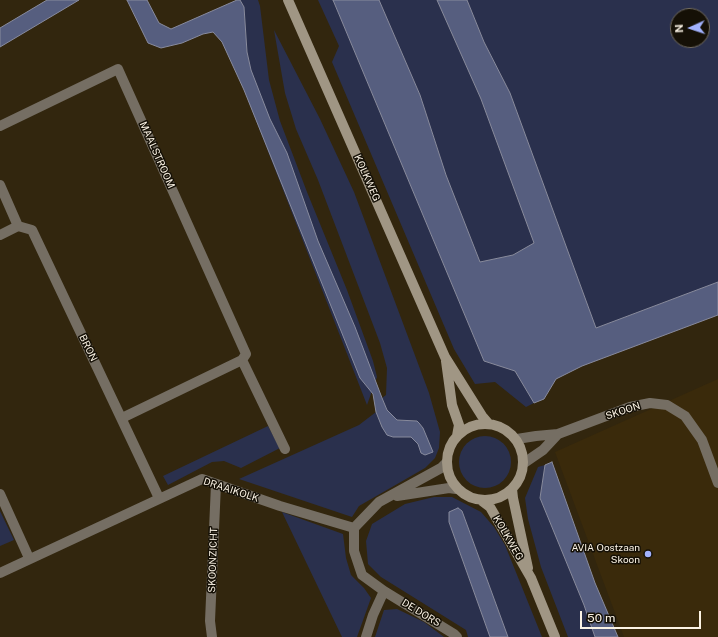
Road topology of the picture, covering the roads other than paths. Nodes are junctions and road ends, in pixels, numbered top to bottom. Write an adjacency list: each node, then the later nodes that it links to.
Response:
1 (288, 0): 6 (street, KOLKWEG)
2 (0, 126): 7 (street, MAALSTROOM)
3 (0, 186): 4 (street)
4 (18, 226): 5 (street); 8 (street, BRON)
5 (0, 235)
6 (446, 357): 9 (street, KOLKWEG); 11 (street, KOLKWEG)
7 (242, 360): 8 (street); 13 (street, MAALSTROOM)
8 (122, 418): 22 (street, BRON)
9 (488, 423): 11 (street); 12 (street)
10 (558, 434): 12 (street, SKOON); 15 (street, SKOON); 17 (street, SKOON)
11 (457, 436): 14 (street)
12 (517, 439): 15 (street)
13 (285, 449)
14 (447, 462): 18 (street); 21 (street)
15 (524, 463): 19 (street)
16 (216, 484): 22 (street, DRAAIKOLK); 24 (street, DRAAIKOLK); 29 (street, SKOONZICHT)
17 (718, 484)
18 (456, 489): 21 (street); 23 (street)
19 (512, 490): 23 (street); 27 (street, KOLKWEG)
20 (0, 494): 25 (street)
21 (389, 497): 24 (street)
22 (159, 498): 25 (street, DRAAIKOLK)
23 (482, 501): 27 (street, KOLKWEG)
24 (354, 528): 28 (street)
25 (29, 558): 26 (street, DRAAIKOLK)
26 (0, 573)
27 (531, 578): 32 (street, KOLKWEG)
28 (384, 591): 30 (street); 31 (street, DE DORS)
29 (212, 637)
30 (366, 637)
31 (457, 637)
32 (555, 637)

